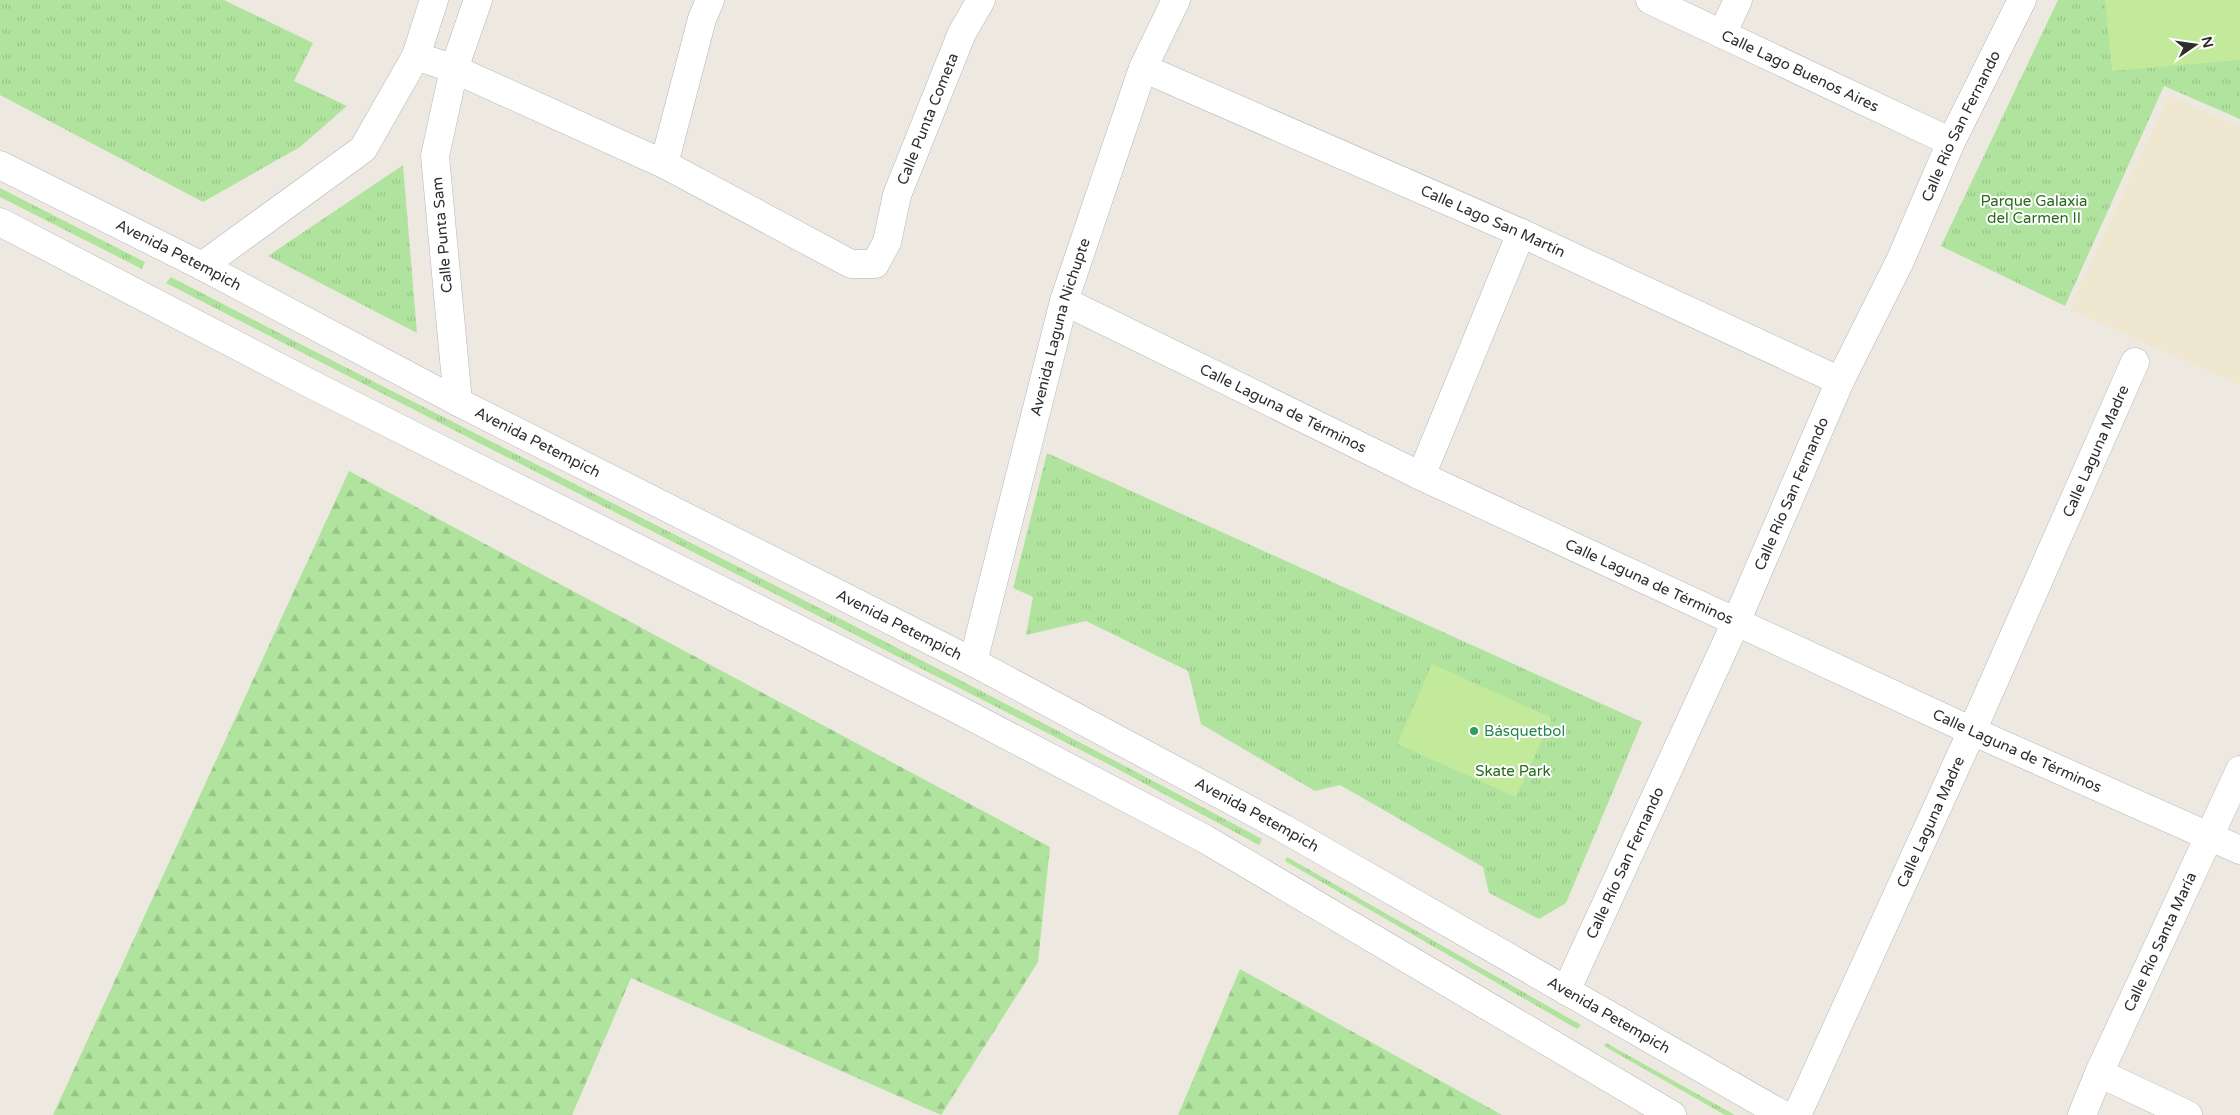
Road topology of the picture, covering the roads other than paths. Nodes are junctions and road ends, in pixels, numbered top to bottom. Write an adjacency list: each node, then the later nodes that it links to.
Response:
1 (434, 0): 10 (street)
2 (478, 0): 12 (street, Calle Punta Sam)
3 (710, 0): 14 (street)
4 (981, 0): 14 (street, Calle Punta Cometa)
5 (1176, 0): 11 (street, Avenida Laguna Nichupte)
6 (1650, 0): 9 (street, Calle Lago Buenos Aires)
7 (1738, 0): 9 (street)
8 (2022, 0): 13 (street, Calle Río San Fernando)
9 (1722, 34): 13 (street, Calle Lago Buenos Aires)
10 (416, 56): 12 (street); 18 (street)
11 (1143, 68): 17 (street, Calle Lago San Martín); 19 (street, Avenida Laguna Nichupte)
12 (454, 69): 14 (street); 22 (street, Calle Punta Sam)
13 (1952, 142): 21 (street, Calle Río San Fernando)
14 (664, 164)
15 (0, 165): 18 (street, Avenida Petempich)
16 (0, 222): 32 (street)
17 (1521, 233): 21 (street, Calle Lago San Martín); 23 (street)
18 (202, 266): 22 (street, Avenida Petempich)
19 (1064, 301): 23 (street, Calle Laguna de Términos); 25 (street, Avenida Laguna Nichupte)
20 (2135, 362): 26 (street, Calle Laguna Madre)
21 (1840, 381): 24 (street, Calle Río San Fernando)
22 (458, 402): 25 (street, Avenida Petempich)
23 (1421, 476): 24 (street, Calle Laguna de Términos)
24 (1736, 622): 26 (street, Calle Laguna de Términos); 30 (street, Calle Río San Fernando)
25 (973, 662): 30 (street, Avenida Petempich)
26 (1972, 731): 28 (street, Calle Laguna de Términos); 34 (street, Calle Laguna Madre)
27 (2240, 770): 28 (street, Calle Río Santa María)
28 (2210, 836): 29 (street, Calle Laguna de Términos); 31 (street, Calle Río Santa María)
29 (2240, 850)
30 (1566, 991): 33 (street, Avenida Petempich)
31 (2099, 1073): 35 (street, Calle Río Santa María); 36 (street)
32 (1672, 1115)
33 (1783, 1115)
34 (1797, 1115)
35 (2082, 1115)
36 (2188, 1115)

